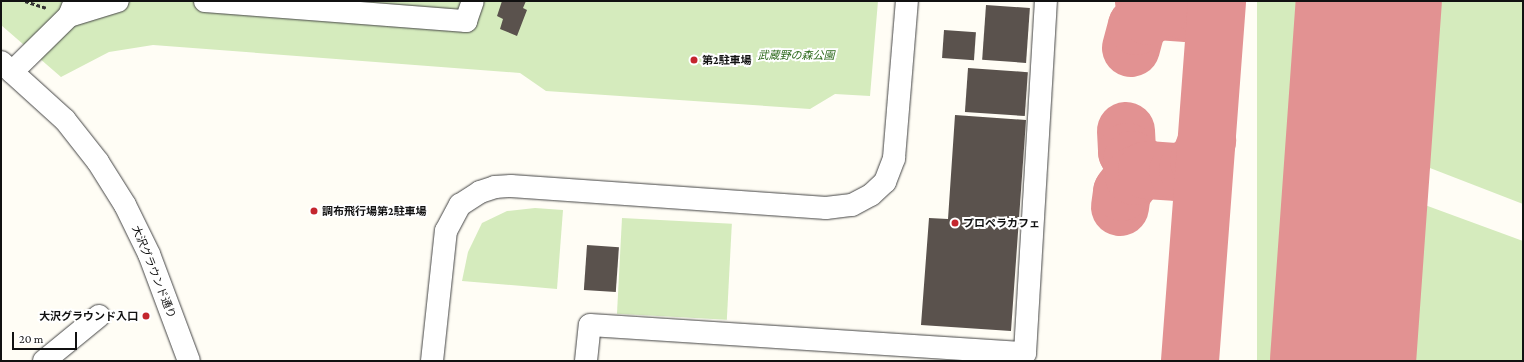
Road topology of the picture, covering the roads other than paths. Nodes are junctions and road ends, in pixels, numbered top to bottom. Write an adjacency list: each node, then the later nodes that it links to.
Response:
1 (118, 1): 6 (street)
2 (205, 1): 3 (street)
3 (473, 1)
4 (906, 1): 11 (street)
5 (1046, 1): 12 (street)
6 (72, 9): 7 (street)
7 (7, 67): 10 (street, 大沢グラウンド通り)
8 (99, 316): 9 (street)
9 (44, 361)
10 (189, 361)
11 (432, 361)
12 (586, 361)

